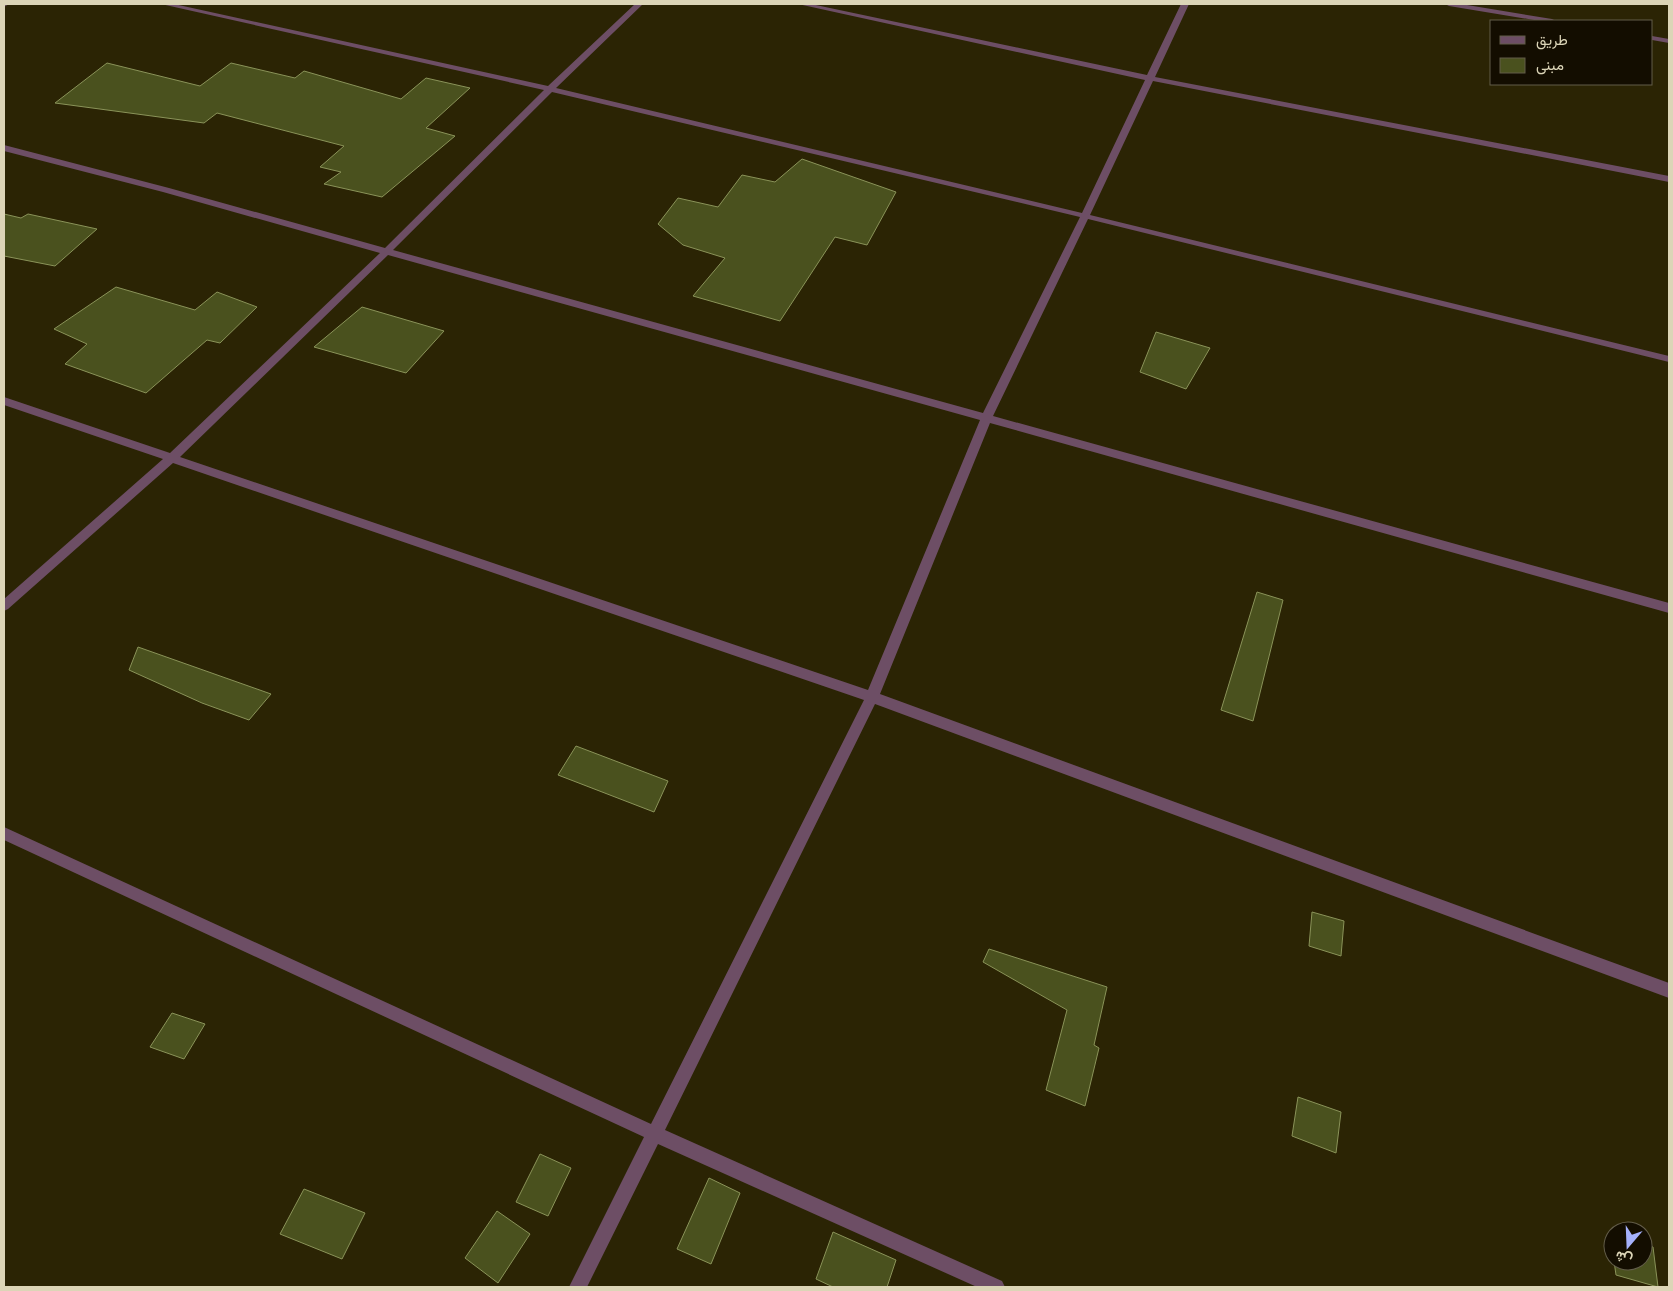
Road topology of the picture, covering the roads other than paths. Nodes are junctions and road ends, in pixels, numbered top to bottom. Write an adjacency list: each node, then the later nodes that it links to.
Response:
1 (165, 4): 10 (street)
2 (638, 4): 10 (street)
3 (802, 4): 9 (street)
4 (1185, 4): 9 (street)
5 (1449, 4): 6 (street)
6 (1546, 20)
7 (1653, 38): 8 (street)
8 (1669, 41)
9 (1149, 78): 12 (street); 13 (street)
10 (550, 88): 13 (street); 14 (street)
11 (4, 148): 14 (street)
12 (1669, 179)
13 (1085, 216): 15 (street); 17 (street)
14 (387, 251): 17 (street); 18 (street)
15 (1669, 359)
16 (4, 401): 18 (street)
17 (987, 418): 20 (street); 21 (street)
18 (172, 458): 19 (street); 21 (street)
19 (4, 606)
20 (1669, 608)
21 (872, 697): 23 (street); 24 (street)
22 (4, 833): 24 (street)
23 (1669, 991)
24 (653, 1133): 25 (street); 26 (street)
25 (578, 1287)
26 (996, 1287)

